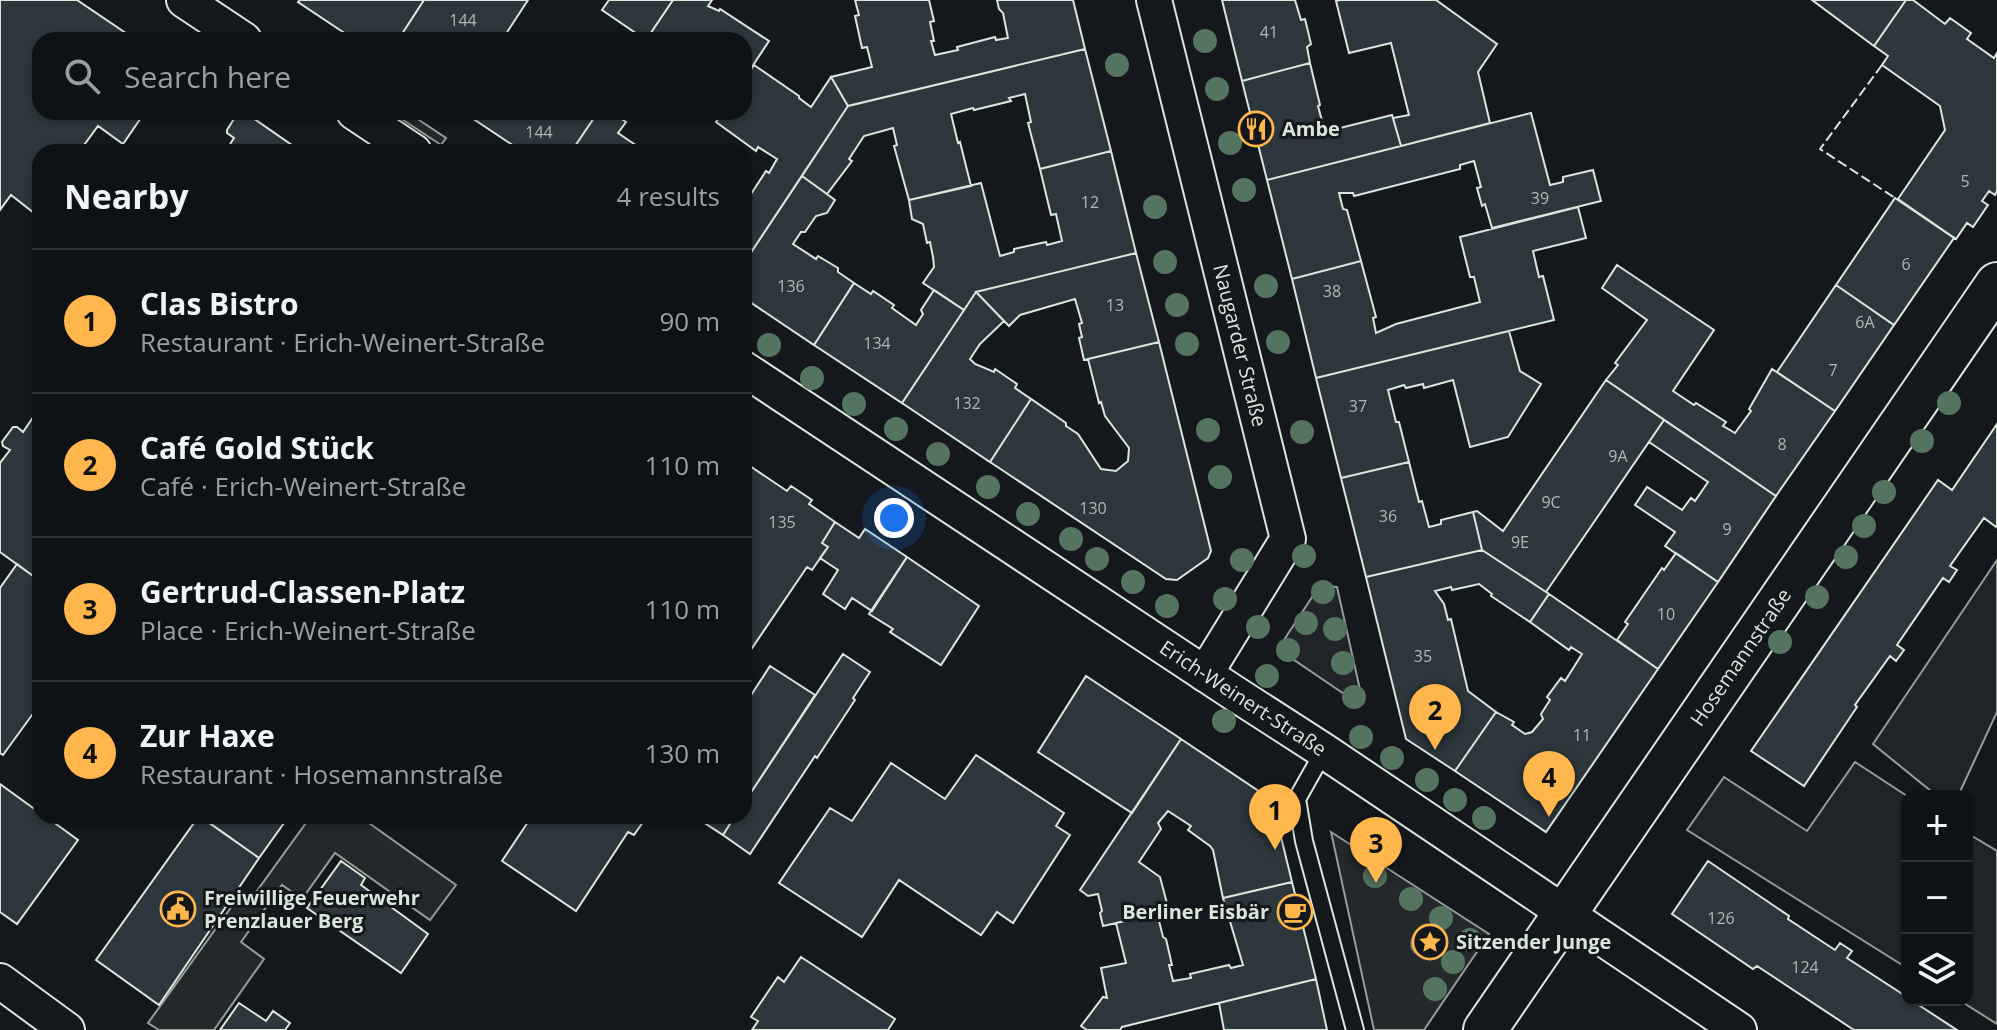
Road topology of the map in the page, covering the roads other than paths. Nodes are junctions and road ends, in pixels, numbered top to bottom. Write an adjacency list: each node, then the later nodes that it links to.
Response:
1 (184, 0): 3 (street)
2 (1154, 0): 8 (street, Naugarder Straße)
3 (232, 32)
4 (366, 120): 5 (street)
5 (402, 144)
6 (1997, 284): 10 (street, Hosemannstraße)
7 (752, 374): 8 (street, Erich-Weinert-Straße)
8 (1205, 674): 9 (street, Erich-Weinert-Straße)
9 (1324, 751): 10 (street, Erich-Weinert-Straße); 13 (lane)
10 (1564, 913): 14 (street, Hosemannstraße); 15 (street, Erich-Weinert-Straße)
11 (0, 981): 12 (street)
12 (67, 1030)
13 (1355, 1030)
14 (1485, 1030)
15 (1739, 1030)

